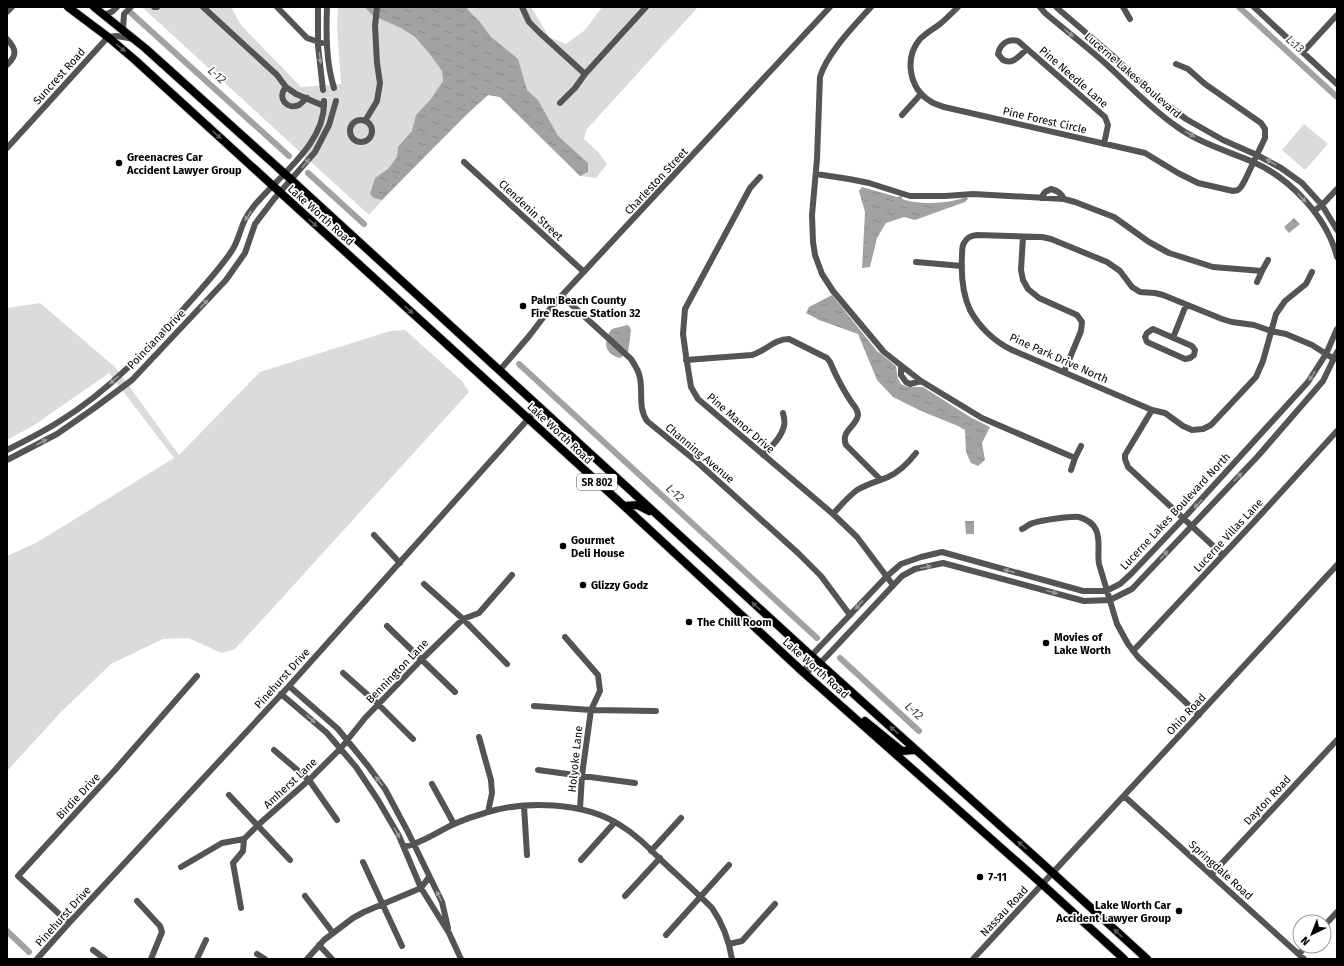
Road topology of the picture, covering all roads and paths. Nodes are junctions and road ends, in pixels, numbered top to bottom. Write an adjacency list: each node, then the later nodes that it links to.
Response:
1 (12, 7): 20 (street)
2 (68, 7): 25 (main road, Lake Worth Road / SR 802)
3 (94, 7): 21 (main road, Lake Worth Road / SR 802)
4 (116, 7): 21 (street)
5 (131, 7): 24 (street)
6 (203, 7): 36 (street)
7 (278, 7): 28 (street)
8 (318, 7): 28 (street)
9 (327, 7): 29 (street)
10 (377, 7): 44 (street)
11 (522, 7): 34 (street)
12 (830, 7): 69 (street, Charleston Street)
13 (871, 7): 52 (street)
14 (958, 7): 39 (street)
15 (1040, 7): 51 (street, Lucerne Lakes Boulevard, one-way to 51)
16 (1056, 7): 49 (street, Lucerne Lakes Boulevard)
17 (1123, 7): 23 (street)
18 (1254, 7): 31 (street)
19 (644, 8): 34 (street)
20 (7, 12)
21 (106, 15): 24 (main road, Lake Worth Road / SR 802)
22 (1337, 15): 31 (street)
23 (1130, 19)
24 (122, 29): 27 (main road, Lake Worth Road / SR 802)
25 (108, 37): 27 (street); 48 (street, Suncrest Road); 55 (main road, Lake Worth Road / SR 802, one-way to 55)
26 (7, 39): 33 (street)
27 (135, 40): 53 (main road, Lake Worth Road / SR 802)
28 (318, 42): 29 (street); 38 (street, one-way to 38)
29 (326, 44): 37 (street)
30 (1027, 49): 30 (street, Pine Needle Lane); 47 (street, Pine Needle Lane)
31 (1303, 52): 35 (street)
32 (1176, 64): 49 (street)
33 (7, 65)
34 (585, 74): 42 (street)
35 (1337, 84)
36 (286, 87): 40 (street); 40 (street)
37 (334, 88)
38 (323, 90)
39 (921, 94): 43 (street); 47 (street, Pine Forest Circle)
40 (307, 98): 45 (street)
41 (336, 101): 46 (street)
42 (560, 103)
43 (902, 115)
44 (365, 121)
45 (317, 131): 46 (street); 53 (street)
46 (324, 135): 53 (street, one-way to 46)
47 (1104, 144): 51 (street, Pine Forest Circle)
48 (7, 148)
49 (1257, 155): 51 (street); 60 (street, Lucerne Lakes Boulevard, one-way to 49)
50 (464, 162): 69 (street, Clendenin Street)
51 (1254, 163): 61 (street, Lucerne Lakes Boulevard, one-way to 61)
52 (816, 174): 58 (street); 81 (street)
53 (288, 177): 55 (street, Poinciana Drive); 57 (street, Poinciana Drive); 82 (main road, Lake Worth Road / SR 802)
54 (760, 177): 80 (street, Pine Manor Drive)
55 (273, 186): 57 (main road, Lake Worth Road / SR 802); 91 (street, Poinciana Drive, one-way to 91)
56 (1337, 189): 60 (street)
57 (280, 192): 88 (main road, Lake Worth Road / SR 802, one-way to 88); 95 (street, Poinciana Drive, one-way to 57)
58 (1041, 198): 59 (street); 59 (street)
59 (1064, 199): 68 (street)
60 (1322, 205): 61 (street); 62 (street, Lucerne Lakes Boulevard)
61 (1314, 211): 64 (street, Lucerne Lakes Boulevard)
62 (1337, 230)
63 (1023, 237): 67 (street, Pine Park Drive North); 73 (street); 83 (street)
64 (1337, 257)
65 (1268, 260): 68 (street)
66 (916, 262): 67 (street)
67 (962, 266): 83 (street, Pine Park Drive North)
68 (1262, 271): 71 (street)
69 (584, 272): 72 (street, Charleston Street)
70 (1312, 272): 75 (street, Pine Park Drive North)
71 (1257, 282)
72 (562, 296): 82 (street, Charleston Street); 114 (street, Channing Avenue)
73 (1186, 305): 75 (street); 76 (street)
74 (1337, 329): 78 (street, Lucerne Lakes Boulevard North)
75 (1271, 331): 78 (street); 86 (street, Pine Park Drive North)
76 (1173, 338): 76 (street)
77 (1337, 352): 79 (street, Lucerne Lakes Boulevard North)
78 (1326, 354): 79 (street); 101 (street, Lucerne Lakes Boulevard North, one-way to 101)
79 (1334, 359): 102 (street, Lucerne Lakes Boulevard North, one-way to 79)
80 (686, 360): 93 (street, Pine Manor Drive); 97 (street)
81 (901, 366): 84 (street); 84 (street)
82 (499, 371): 85 (main road, Lake Worth Road / SR 802)
83 (1064, 372): 86 (street, Pine Park Drive North)
84 (921, 381): 94 (street)
85 (539, 407): 88 (street, Pinehurst Drive); 99 (main road, Lake Worth Road / SR 802)
86 (1152, 410): 101 (street)
87 (783, 413): 93 (street)
88 (529, 419): 98 (main road, Lake Worth Road / SR 802); 106 (street, Pinehurst Drive)
89 (1337, 431): 105 (street, Lucerne Villas Lane)
90 (1081, 446): 94 (street)
91 (7, 450)
92 (916, 453): 97 (street)
93 (763, 455): 100 (street, Pine Manor Drive)
94 (1075, 458): 96 (street)
95 (7, 460)
96 (1071, 470)
97 (880, 479): 100 (street)
98 (624, 506): 99 (main road); 124 (main road, Lake Worth Road / SR 802)
99 (655, 513): 119 (main road, Lake Worth Road / SR 802, one-way to 99)
100 (833, 514): 109 (street, Pine Manor Drive)
101 (1184, 518): 102 (street); 112 (street, Lucerne Lakes Boulevard North)
102 (1191, 525): 105 (street); 113 (street, Lucerne Lakes Boulevard North, one-way to 102)
103 (1022, 529): 112 (street)
104 (374, 535): 106 (street)
105 (1223, 555): 118 (street, Lucerne Villas Lane)
106 (400, 563): 126 (street, Pinehurst Drive)
107 (1337, 565): 134 (street, Ohio Road)
108 (512, 575): 115 (street, Bennington Lane)
109 (886, 577): 111 (street, Pine Manor Drive); 112 (street, Lucerne Lakes Boulevard North, one-way to 109); 114 (street, Lucerne Lakes Boulevard North, one-way to 114)
110 (424, 584): 115 (street)
111 (893, 585): 113 (street, Lucerne Lakes Boulevard North, one-way to 113); 122 (street, Lucerne Lakes Boulevard North)
112 (1106, 591): 113 (street)
113 (1110, 600): 118 (street)
114 (850, 615): 119 (street, Lucerne Lakes Boulevard North)
115 (463, 619): 120 (street, Bennington Lane); 121 (street)
116 (387, 626): 120 (street)
117 (566, 637): 132 (street)
118 (1133, 651): 134 (street)
119 (811, 656): 122 (main road, Lake Worth Road / SR 802); 124 (street, Lucerne Lakes Boulevard North)
120 (422, 659): 127 (street); 130 (street, Bennington Lane)
121 (507, 664)
122 (819, 664): 124 (street, Lucerne Lakes Boulevard North); 141 (main road, Lake Worth Road / SR 802, one-way to 122)
123 (343, 673): 130 (street)
124 (804, 673): 129 (main road, Lake Worth Road / SR 802)
125 (197, 676): 180 (street, Birdie Drive)
126 (289, 686): 128 (street, Pinehurst Drive); 137 (street)
127 (456, 692)
128 (281, 694): 139 (street, one-way to 139); 180 (street, Pinehurst Drive)
129 (836, 701): 141 (main road); 171 (main road, Lake Worth Road / SR 802)
130 (378, 704): 136 (street); 137 (street, Bennington Lane)
131 (534, 706): 132 (street)
132 (590, 710): 133 (street); 143 (street, Holyoke Lane)
133 (656, 711)
134 (1199, 715): 148 (street, Ohio Road)
135 (479, 737): 151 (street)
136 (413, 739)
137 (347, 740): 139 (street, Amherst Lane); 158 (street, one-way to 137)
138 (1337, 740): 169 (street, Dayton Road)
139 (341, 748): 144 (street, Amherst Lane); 159 (street, one-way to 159)
140 (274, 750): 144 (street)
141 (916, 750): 168 (main road, Lake Worth Road / SR 802, one-way to 141)
142 (538, 770): 143 (street)
143 (582, 775): 145 (street); 150 (street, Holyoke Lane)
144 (309, 780): 153 (street); 156 (street, Amherst Lane)
145 (635, 783)
146 (432, 784): 155 (street)
147 (229, 796): 156 (street)
148 (1124, 796): 168 (street, Ohio Road); 169 (street, Springdale Road)
149 (524, 806): 150 (street); 151 (street); 161 (street)
150 (580, 809): 154 (street)
151 (488, 812): 155 (street)
152 (681, 818): 160 (street)
153 (337, 820)
154 (615, 822): 160 (street); 164 (street)
155 (454, 824): 158 (street)
156 (258, 825): 157 (street, Amherst Lane); 163 (street)
157 (244, 839): 167 (street); 179 (street)
158 (415, 845): 159 (street); 170 (street)
159 (404, 847): 172 (street)
160 (652, 851): 162 (street)
161 (527, 855)
162 (660, 858): 174 (street); 175 (street)
163 (290, 860)
164 (581, 860)
165 (363, 862): 177 (street)
166 (729, 865): 175 (street)
167 (181, 867)
168 (1051, 875): 171 (street, Nassau Road); 203 (main road, Lake Worth Road / SR 802, one-way to 168)
169 (1211, 875): 188 (street, Springdale Road)
170 (429, 877): 172 (street); 182 (street, one-way to 170)
171 (1042, 884): 201 (street, Nassau Road); 202 (main road, Lake Worth Road / SR 802)
172 (421, 888): 177 (street); 182 (street)
173 (305, 896): 181 (street)
174 (625, 896)
175 (700, 897): 183 (street); 185 (street)
176 (137, 901): 194 (street)
177 (383, 904): 181 (street); 187 (street)
178 (775, 904): 185 (street)
179 (241, 908)
180 (69, 923): 192 (street, Pinehurst Drive)
181 (333, 933): 186 (street)
182 (449, 933): 199 (street)
183 (666, 935)
184 (206, 940): 195 (street)
185 (729, 944): 200 (street)
186 (319, 945): 197 (street); 198 (street)
187 (402, 946)
188 (1292, 948)
189 (93, 950): 193 (street)
190 (257, 954): 196 (street)
191 (1299, 954): 204 (street, Springdale Road)
192 (37, 959)
193 (105, 959)
194 (151, 959)
195 (197, 959)
196 (265, 959)
197 (307, 959)
198 (332, 959)
199 (462, 959)
200 (732, 959)
201 (973, 959)
202 (1124, 959)
203 (1147, 959)
204 (1304, 959)

